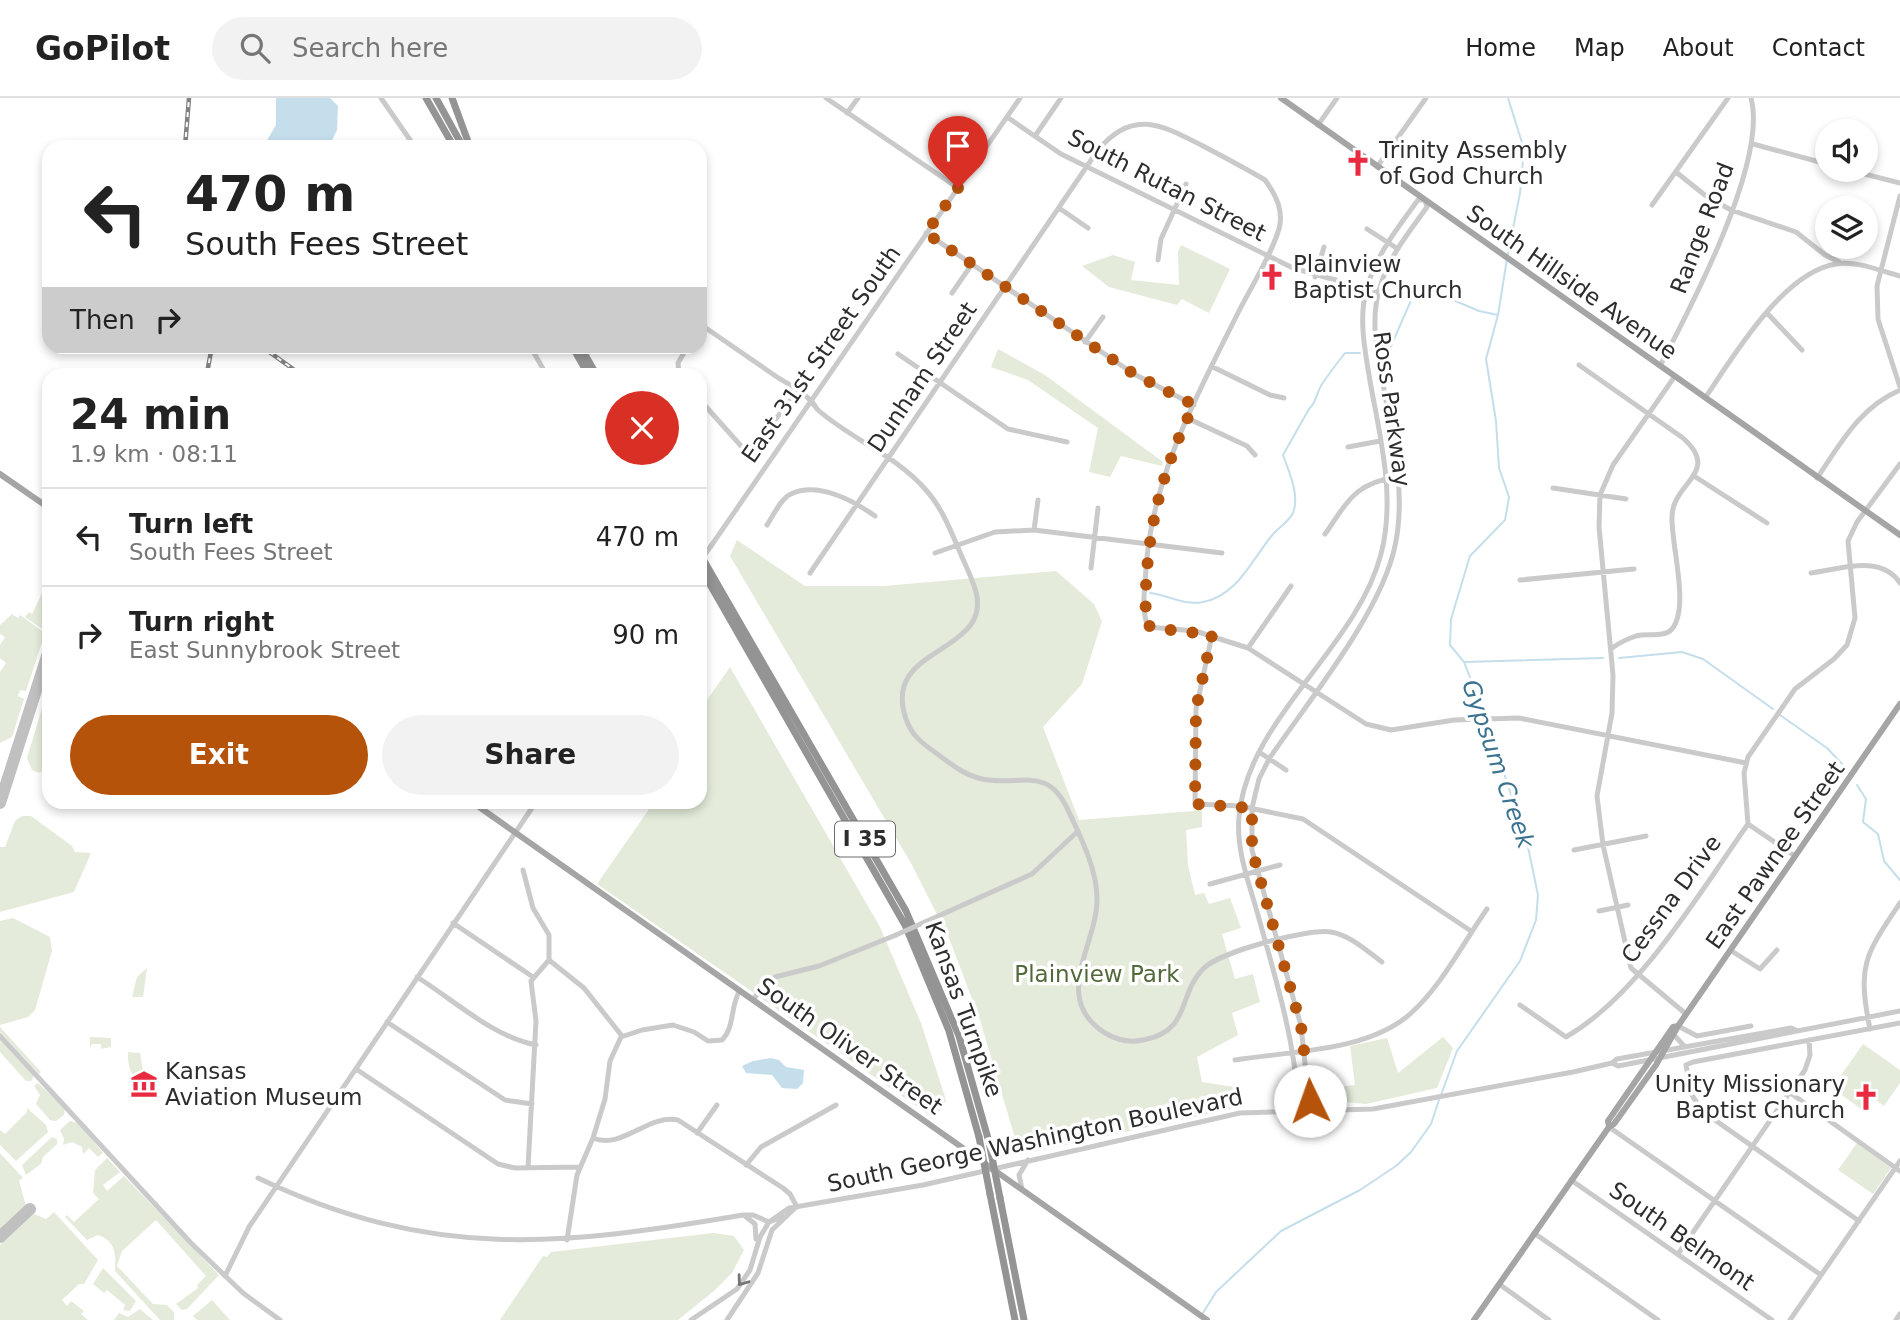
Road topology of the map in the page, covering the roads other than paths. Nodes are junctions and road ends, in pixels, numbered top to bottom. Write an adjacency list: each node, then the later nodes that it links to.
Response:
1 (381, 98): 18 (street)
2 (426, 98): 19 (highway)
3 (436, 98): 20 (highway)
4 (452, 98): 21 (highway)
5 (826, 98): 14 (street)
6 (858, 98): 14 (street)
7 (1020, 98): 15 (street, East 31st Street South)
8 (1061, 98): 17 (street)
9 (1281, 98): 16 (main road, South Hillside Avenue)
10 (1337, 98): 16 (street)
11 (1426, 98): 25 (street)
12 (1727, 98): 26 (street)
13 (1751, 98): 22 (street, Range Road)
14 (847, 113): 30 (street)
15 (1007, 117): 17 (street, South Rutan Street); 30 (street, East 31st Street South)
16 (1318, 125): 25 (main road, South Hillside Avenue)
17 (1035, 136): 24 (street, South Rutan Street)
18 (410, 140)
19 (450, 140)
20 (459, 140)
21 (467, 140)
22 (1753, 144): 23 (street); 36 (street, Range Road)
23 (1815, 161)
24 (1087, 166): 34 (street, Dunham Street); 35 (street, South Rutan Street); 43 (street, Dunham Street)
25 (1377, 167): 32 (main road, South Hillside Avenue)
26 (1676, 172): 33 (street); 36 (street)
27 (1878, 177): 28 (street)
28 (1900, 183)
29 (1186, 184): 35 (street)
30 (958, 188): 39 (street, East 31st Street South)
31 (1900, 196): 47 (street)
32 (1425, 200): 40 (street, Ross Parkway); 42 (street, Ross Parkway); 61 (main road, South Hillside Avenue)
33 (1652, 205)
34 (1059, 208): 37 (street); 50 (street, Dunham Street)
35 (1174, 210): 43 (street, South Rutan Street); 44 (street)
36 (1731, 210): 45 (street); 61 (street, Range Road)
37 (1087, 228)
38 (1367, 229): 40 (street)
39 (926, 233): 46 (street); 69 (street, East 31st Street South)
40 (1388, 242): 42 (street); 51 (street, Ross Parkway)
41 (1324, 247): 48 (street)
42 (1398, 249): 52 (street, Ross Parkway)
43 (1267, 256): 48 (street, South Rutan Street); 62 (street, Dunham Street)
44 (1158, 260)
45 (1842, 263): 47 (street); 54 (street)
46 (972, 264): 50 (street); 53 (street)
47 (1881, 271): 49 (street); 65 (street)
48 (1315, 276): 51 (street, South Rutan Street)
49 (1900, 276)
50 (1005, 287): 57 (street); 64 (street, Dunham Street)
51 (1367, 289): 52 (street, South Rutan Street); 74 (street, Ross Parkway)
52 (1378, 292): 82 (street, Ross Parkway)
53 (953, 293)
54 (1767, 313): 58 (street); 68 (street)
55 (1102, 317): 57 (street)
56 (707, 330): 66 (street)
57 (1085, 342): 70 (street)
58 (1802, 350)
59 (898, 354): 64 (street)
60 (1579, 365): 72 (street)
61 (1660, 366): 63 (main road, South Hillside Avenue)
62 (1213, 367): 67 (street); 70 (street, Dunham Street)
63 (1675, 376): 68 (main road, South Hillside Avenue); 72 (street)
64 (940, 383): 75 (street); 78 (street, Dunham Street)
65 (1900, 388): 84 (street)
66 (798, 391): 69 (street); 71 (street)
67 (1284, 398)
68 (1705, 398): 84 (main road, South Hillside Avenue)
69 (811, 400): 78 (street); 102 (street, East 31st Street South, bridge)
70 (1194, 405): 73 (street, Dunham Street)
71 (707, 407)
72 (1648, 414): 81 (street); 86 (street)
73 (1187, 418): 77 (street); 101 (street, Dunham Street)
74 (1380, 441): 76 (street); 83 (street, Ross Parkway)
75 (1067, 442)
76 (1348, 447)
77 (1255, 455)
78 (888, 457): 90 (street, Dunham Street); 100 (street)
79 (1900, 464): 92 (street)
80 (0, 474): 89 (main road)
81 (1694, 476): 94 (street); 118 (street)
82 (1397, 477): 83 (street); 120 (street, Ross Parkway)
83 (1386, 478): 97 (street); 119 (street, Ross Parkway)
84 (1817, 478): 92 (main road, South Hillside Avenue)
85 (1553, 488): 86 (street)
86 (1601, 493): 87 (street); 109 (street)
87 (1626, 499)
88 (1038, 500): 96 (street)
89 (42, 503)
90 (857, 503): 93 (street); 95 (street); 110 (street, Dunham Street)
91 (1098, 508): 99 (street)
92 (1866, 512): 98 (main road, South Hillside Avenue); 107 (street)
93 (875, 516)
94 (1767, 523)
95 (767, 525)
96 (1034, 530): 99 (street); 100 (street)
97 (1325, 534)
98 (1900, 535)
99 (1094, 538): 101 (street); 106 (street)
100 (957, 545): 103 (street); 133 (street)
101 (1148, 545): 104 (street); 116 (street, Dunham Street)
102 (707, 550)
103 (935, 553)
104 (1222, 553)
105 (707, 566): 226 (highway, Kansas Turnpike / I 35, bridge)
106 (1091, 568)
107 (1849, 568): 111 (street); 114 (street); 125 (street)
108 (1634, 569): 109 (street)
109 (1604, 572): 113 (street); 118 (street)
110 (810, 573)
111 (1811, 573)
112 (707, 579): 225 (highway, Kansas Turnpike / I 35, bridge)
113 (1520, 580)
114 (1900, 583)
115 (1291, 586): 117 (street)
116 (1212, 635): 117 (street); 127 (street)
117 (1248, 648): 119 (street)
118 (1612, 648): 122 (street)
119 (1305, 685): 120 (street); 123 (street, Ross Parkway)
120 (1315, 691): 122 (street); 124 (street, Ross Parkway)
121 (1900, 704): 137 (main road, East Pawnee Street)
122 (1607, 736): 125 (street); 135 (street)
123 (1259, 752): 124 (street); 127 (street, Ross Parkway)
124 (1269, 759): 126 (street); 128 (street, Ross Parkway)
125 (1746, 763): 131 (street)
126 (1286, 770)
127 (1240, 806): 128 (street); 141 (street, Ross Parkway)
128 (1252, 808): 140 (street, Ross Parkway); 149 (street)
129 (482, 809): 132 (main road, South Oliver Street)
130 (531, 809): 132 (street)
131 (1748, 824): 137 (street); 157 (street, Cessna Drive)
132 (515, 832): 148 (street); 159 (main road, South Oliver Street)
133 (1077, 832): 151 (street); 160 (street, bridge)
134 (1646, 836): 135 (street)
135 (1603, 845): 136 (street); 145 (street)
136 (1574, 850)
137 (1794, 856): 152 (main road, East Pawnee Street)
138 (1280, 865): 140 (street)
139 (523, 870): 154 (street)
140 (1258, 871): 141 (street); 150 (street, Ross Parkway)
141 (1247, 874): 142 (street); 151 (street, Ross Parkway)
142 (1210, 884)
143 (1900, 903): 164 (street)
144 (1628, 905): 145 (street)
145 (1617, 907): 147 (street); 157 (street)
146 (1487, 909): 149 (street)
147 (1599, 911)
148 (453, 923): 156 (street); 158 (street)
149 (1471, 931): 177 (street)
150 (1278, 941): 151 (street); 155 (street); 177 (street, Ross Parkway)
151 (1266, 944): 178 (street, Ross Parkway)
152 (1730, 950): 153 (street); 163 (main road, East Pawnee Street)
153 (1777, 950)
154 (549, 960): 158 (street); 172 (street)
155 (1382, 962)
156 (417, 976): 165 (street); 175 (street)
157 (1636, 976): 161 (street, Cessna Drive); 163 (street)
158 (533, 977): 175 (street)
159 (740, 990): 160 (main road, South Oliver Street); 172 (street)
160 (753, 999): 201 (main road, South Oliver Street)
161 (1520, 1005)
162 (1900, 1012): 164 (street, South George Washington Boulevard)
163 (1686, 1014): 167 (main road, East Pawnee Street)
164 (1867, 1017): 169 (street); 170 (street, South George Washington Boulevard)
165 (387, 1022): 185 (street); 188 (street)
166 (1900, 1023): 169 (street)
167 (1678, 1026): 168 (street); 173 (main road, East Pawnee Street); 180 (main road, East Pawnee Street)
168 (1751, 1026)
169 (1870, 1029): 174 (street)
170 (1798, 1031): 176 (street, South George Washington Boulevard); 180 (street, South George Washington Boulevard)
171 (0, 1036): 219 (street)
172 (622, 1036): 194 (street)
173 (1675, 1036): 176 (street); 179 (main road, East Pawnee Street)
174 (1809, 1040): 187 (street); 195 (street)
175 (536, 1045): 188 (street)
176 (1685, 1047): 179 (street, South George Washington Boulevard)
177 (1306, 1049): 178 (street); 191 (street, Ross Parkway)
178 (1294, 1051): 181 (street); 191 (street, Ross Parkway)
179 (1664, 1051): 180 (main road, East Pawnee Street)
180 (1657, 1056): 182 (main road, East Pawnee Street); 183 (street, South George Washington Boulevard); 192 (main road, East Pawnee Street)
181 (1235, 1060)
182 (1650, 1060): 184 (street, South George Washington Boulevard); 186 (main road, East Pawnee Street)
183 (1612, 1063): 184 (street, South George Washington Boulevard); 191 (street, South George Washington Boulevard)
184 (1631, 1064): 186 (street)
185 (356, 1069): 199 (street); 205 (street)
186 (1640, 1076): 192 (main road, East Pawnee Street)
187 (1789, 1093): 195 (street); 202 (street)
188 (533, 1104): 199 (street)
189 (717, 1105): 193 (street)
190 (836, 1105): 198 (street)
191 (1305, 1110): 196 (street, South George Washington Boulevard)
192 (1609, 1127): 204 (main road, East Pawnee Street); 207 (street)
193 (696, 1133): 194 (street); 198 (street)
194 (593, 1138): 200 (street)
195 (1752, 1146): 207 (street); 211 (street)
196 (1028, 1160): 201 (street, South George Washington Boulevard); 206 (street)
197 (1900, 1161): 202 (street)
198 (747, 1165): 208 (street)
199 (528, 1167): 200 (street)
200 (579, 1167): 215 (street)
201 (993, 1169): 206 (main road, South Oliver Street); 208 (street, South George Washington Boulevard)
202 (1898, 1169): 211 (street)
203 (258, 1178): 205 (street)
204 (1571, 1180): 213 (main road, East Pawnee Street); 217 (street, South Belmont)
205 (276, 1186): 215 (street); 219 (street)
206 (1022, 1189): 227 (main road, South Oliver Street)
207 (1715, 1200): 217 (street); 218 (street)
208 (797, 1207): 210 (street); 212 (street)
209 (743, 1215): 212 (street); 215 (street); 216 (street)
210 (783, 1217): 212 (street); 214 (street)
211 (1859, 1221): 218 (street)
212 (769, 1222): 214 (street); 216 (street)
213 (1534, 1233): 220 (main road, East Pawnee Street); 230 (street)
214 (771, 1234): 224 (street)
215 (567, 1240)
216 (755, 1252): 223 (street, one-way to 223)
217 (1678, 1254): 231 (street, South Belmont)
218 (1821, 1275): 232 (street)
219 (225, 1276): 222 (street)
220 (1499, 1284): 228 (main road, East Pawnee Street); 229 (street)
221 (1900, 1314): 233 (street)
222 (280, 1320)
223 (691, 1320)
224 (727, 1320)
225 (1016, 1320)
226 (1024, 1320)
227 (1207, 1320)
228 (1474, 1320)
229 (1549, 1320)
230 (1658, 1320)
231 (1772, 1320)
232 (1790, 1320)
233 (1896, 1320)

